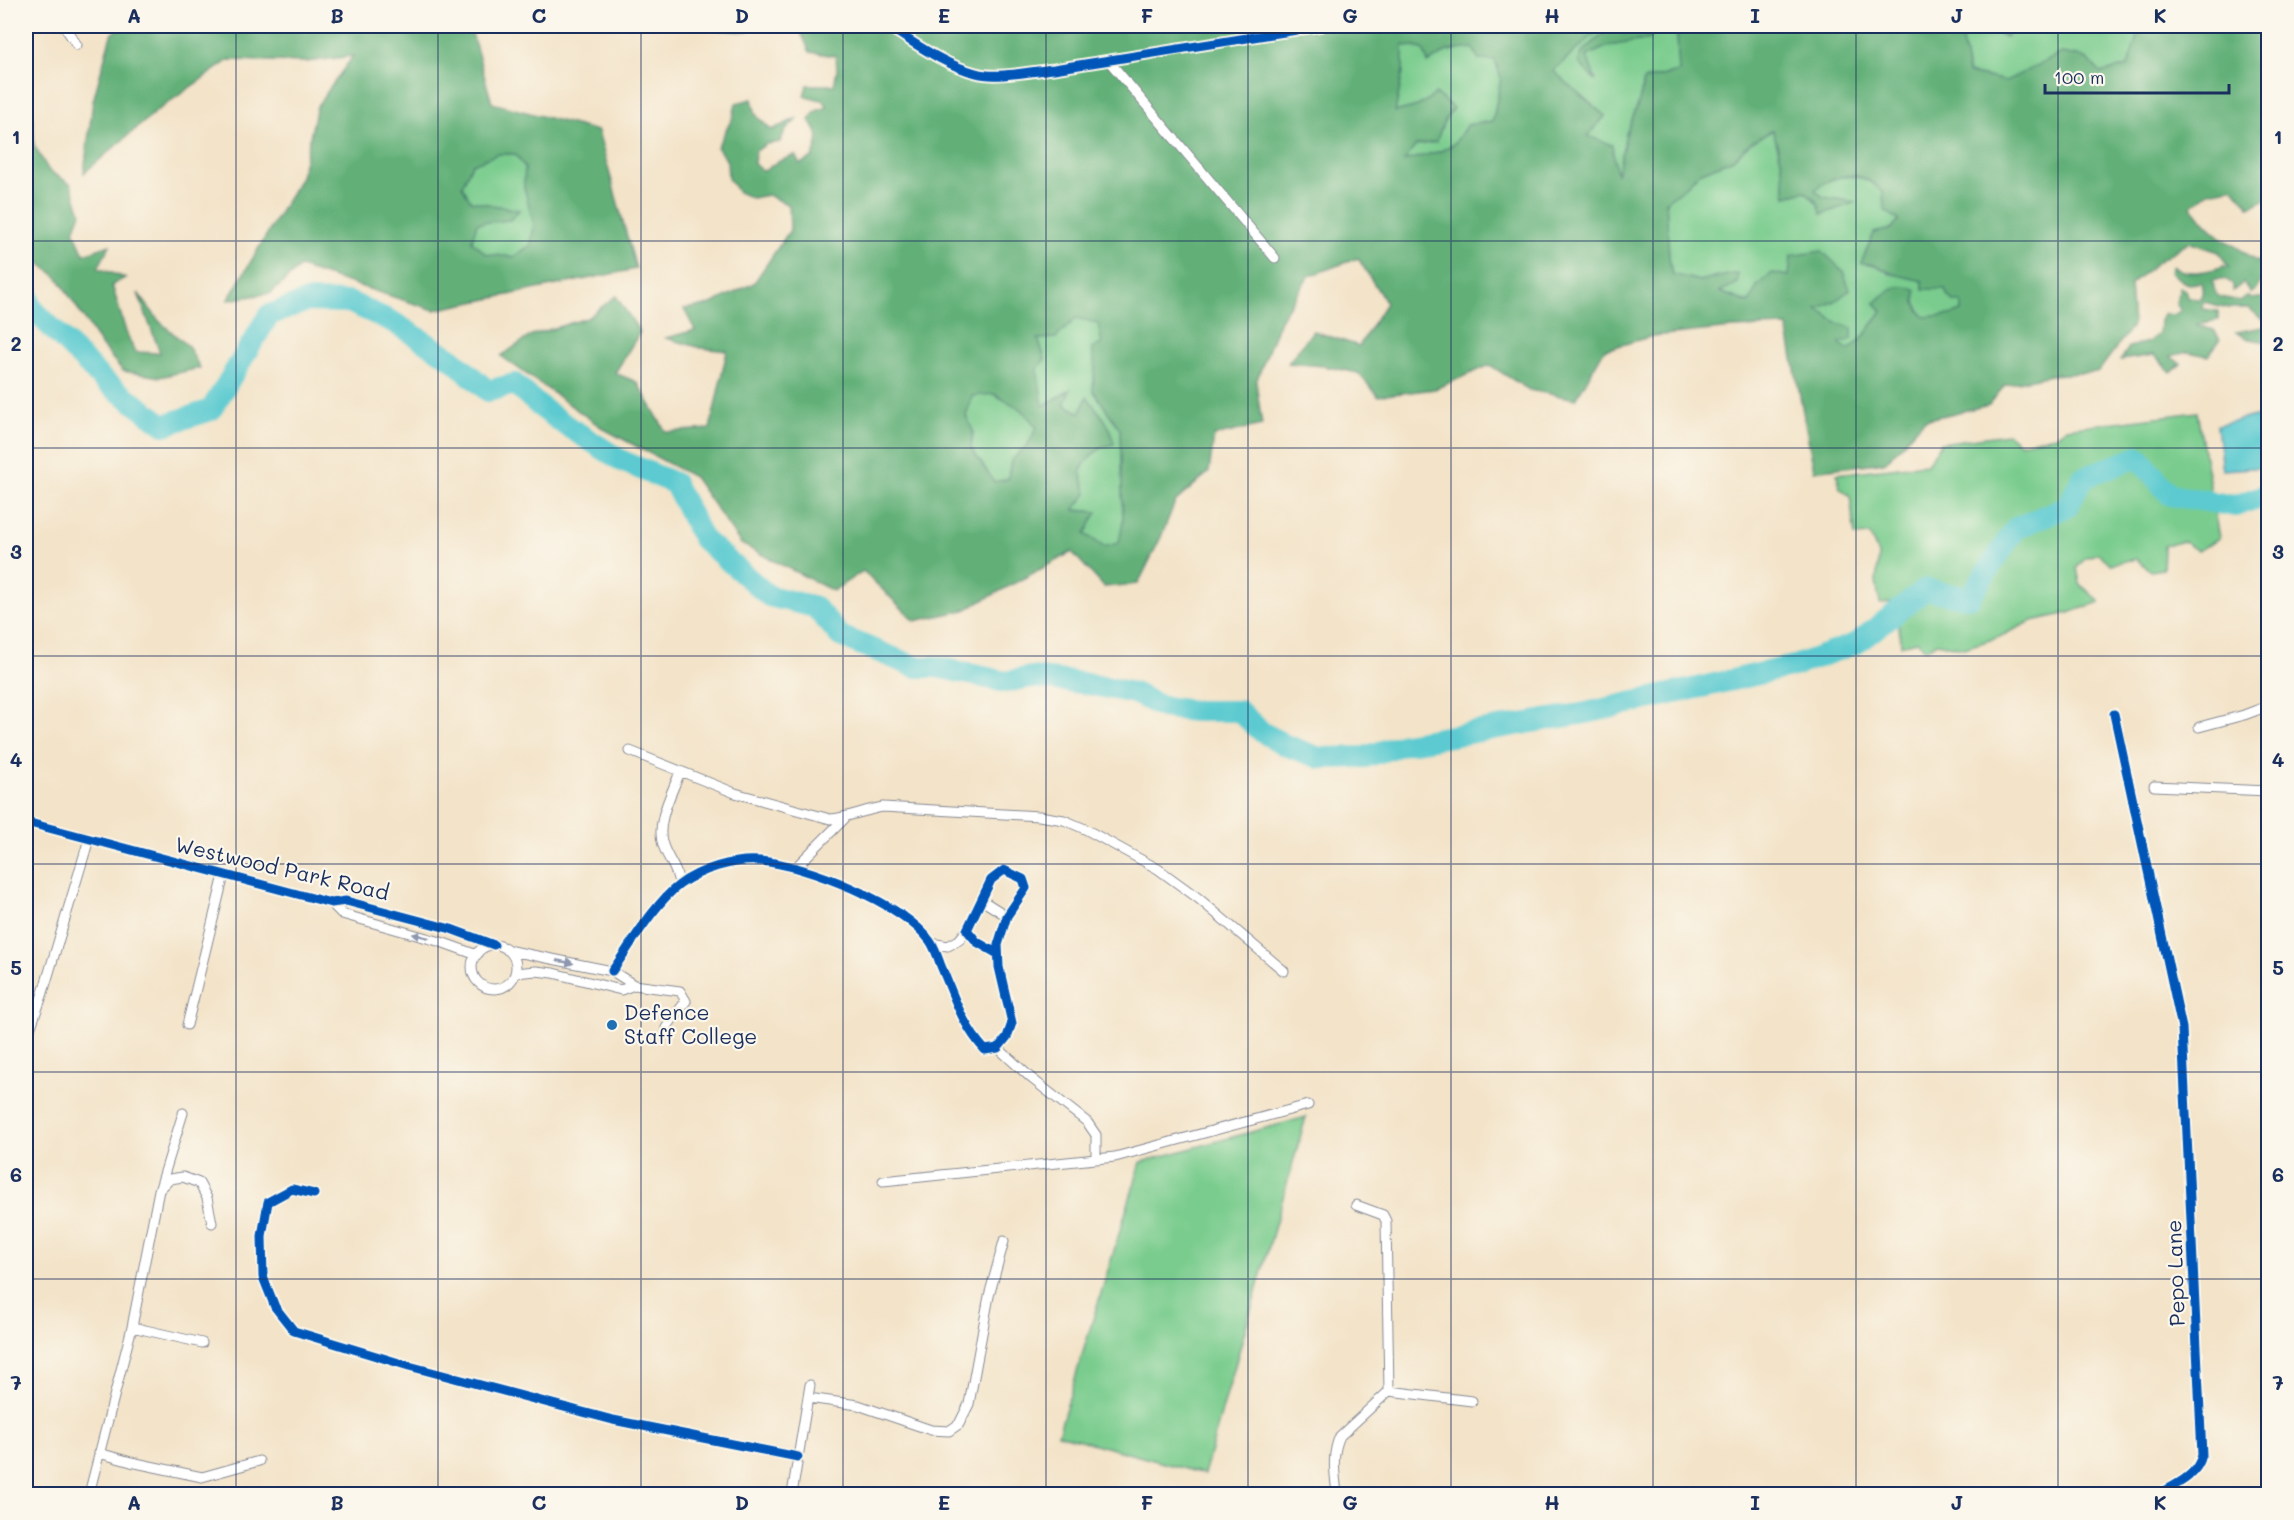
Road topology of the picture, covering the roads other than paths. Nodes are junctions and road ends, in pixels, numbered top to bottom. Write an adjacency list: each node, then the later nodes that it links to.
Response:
1 (64, 26): 4 (street)
2 (887, 26): 5 (street)
3 (1322, 26): 5 (street)
4 (77, 45)
5 (1108, 60): 6 (street)
6 (1275, 258)
7 (2268, 706): 9 (street)
8 (2114, 714): 58 (street, Pepo Lane)
9 (2199, 727)
10 (630, 751): 11 (street)
11 (680, 772): 14 (street); 19 (street)
12 (2154, 786): 13 (street)
13 (2268, 791)
14 (845, 818): 17 (street); 30 (street)
15 (26, 822): 16 (street, Westwood Park Road)
16 (89, 839): 18 (street, Westwood Park Road); 35 (street)
17 (795, 868): 19 (street); 24 (street)
18 (224, 875): 21 (street, Westwood Park Road); 33 (street)
19 (678, 885): 29 (street)
20 (983, 901): 22 (street); 22 (street); 23 (street)
21 (331, 903): 25 (street, Westwood Park Road); 28 (street, Westwood Park Road, one-way to 21)
22 (1007, 916): 27 (street)
23 (967, 930): 24 (street); 27 (street)
24 (931, 943): 36 (street)
25 (494, 945): 26 (street); 28 (street)
26 (507, 950): 29 (street, one-way to 29); 31 (street)
27 (998, 954): 36 (street)
28 (477, 955): 31 (street)
29 (612, 971): 32 (street)
30 (1284, 971)
31 (515, 973): 32 (street)
32 (634, 985): 34 (street)
33 (187, 1025)
34 (666, 1028)
35 (26, 1040)
36 (998, 1048): 39 (street)
37 (1308, 1105): 39 (street)
38 (183, 1113): 41 (street)
39 (1096, 1159): 40 (street)
40 (884, 1181)
41 (159, 1190): 44 (street); 46 (street)
42 (314, 1194): 53 (street)
43 (1356, 1205): 49 (street)
44 (212, 1223)
45 (1004, 1240): 50 (street)
46 (132, 1327): 47 (street); 52 (street)
47 (202, 1343)
48 (810, 1385): 50 (street)
49 (1389, 1390): 51 (street); 57 (street)
50 (808, 1398): 53 (street)
51 (1472, 1401)
52 (99, 1453): 54 (street); 55 (street)
53 (798, 1457): 56 (street)
54 (259, 1461)
55 (89, 1494)
56 (792, 1494)
57 (1337, 1494)
58 (2159, 1494)

